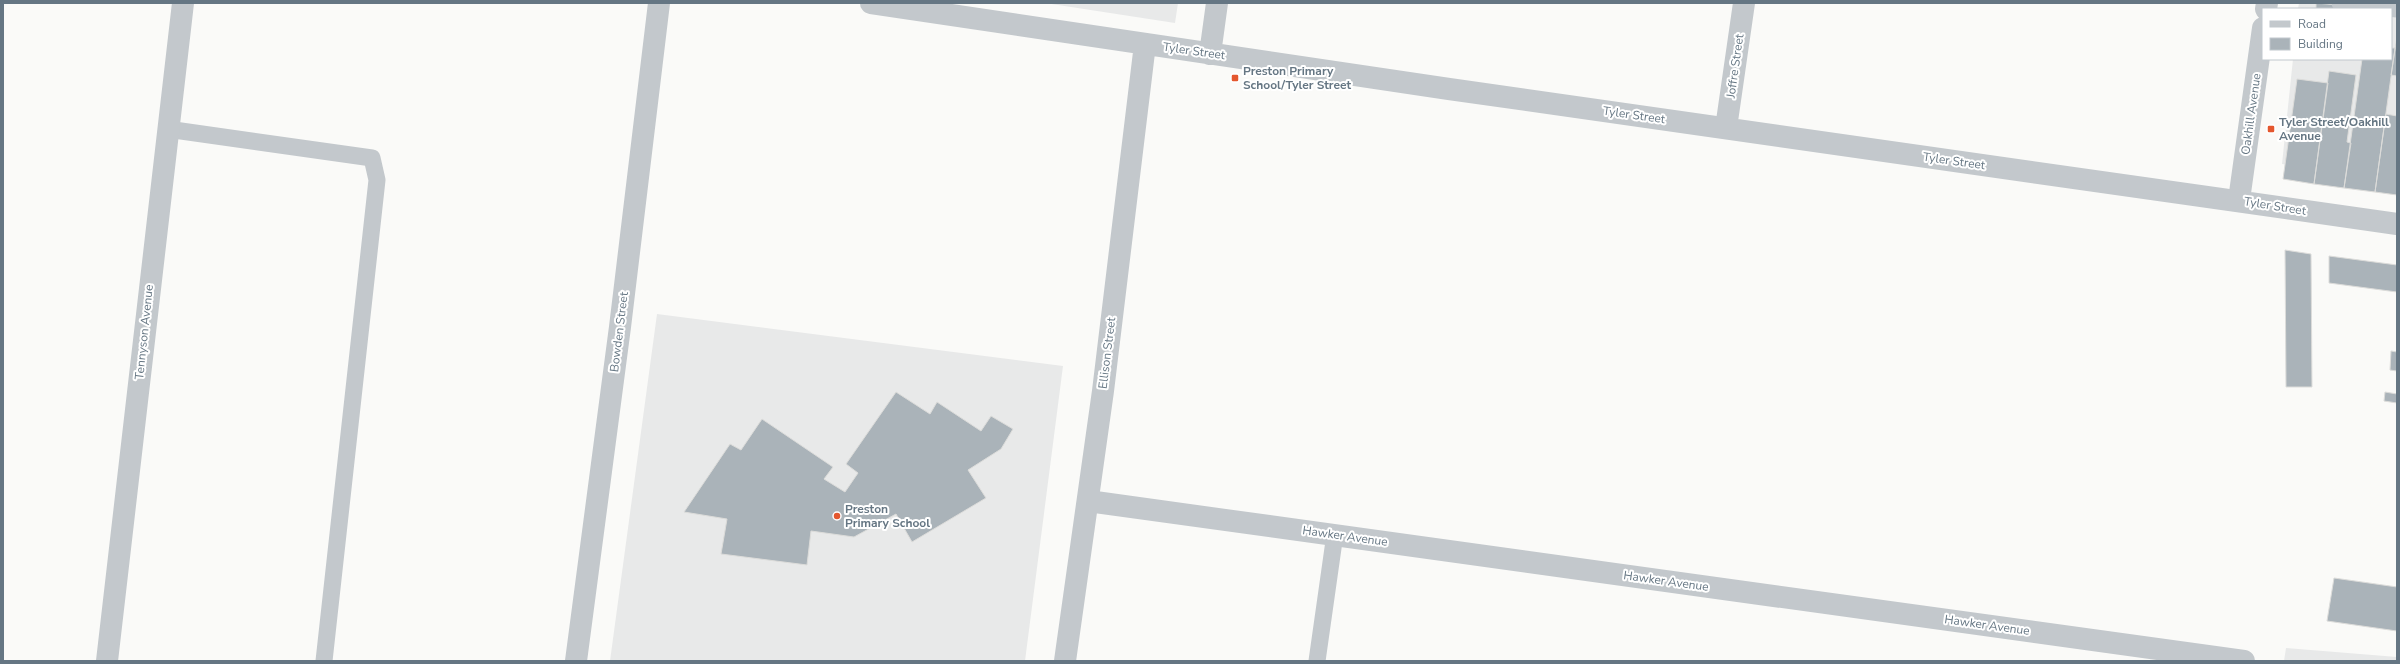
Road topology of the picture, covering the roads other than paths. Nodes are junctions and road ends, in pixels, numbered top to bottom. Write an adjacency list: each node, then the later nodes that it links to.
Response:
1 (183, 3): 12 (street, Tennyson Avenue)
2 (659, 3): 19 (street, Bowden Street)
3 (871, 3): 9 (street, Tyler Street)
4 (1217, 3): 10 (street)
5 (1744, 3): 11 (street, Joffre Street)
6 (2340, 3): 7 (lane)
7 (2388, 8)
8 (2262, 35): 13 (street, Oakhill Avenue)
9 (1146, 44): 10 (street, Tyler Street); 15 (street, Ellison Street)
10 (1210, 54): 11 (street, Tyler Street)
11 (1726, 128): 13 (street, Tyler Street)
12 (167, 129): 17 (street, Tennyson Avenue); 18 (lane)
13 (2238, 200): 14 (street, Tyler Street)
14 (2397, 224)
15 (1088, 501): 16 (street, Hawker Avenue); 20 (street, Ellison Street)
16 (1335, 534): 21 (lane); 22 (street, Hawker Avenue)
17 (106, 661)
18 (324, 661)
19 (576, 661)
20 (1065, 661)
21 (1317, 661)
22 (2244, 661)

